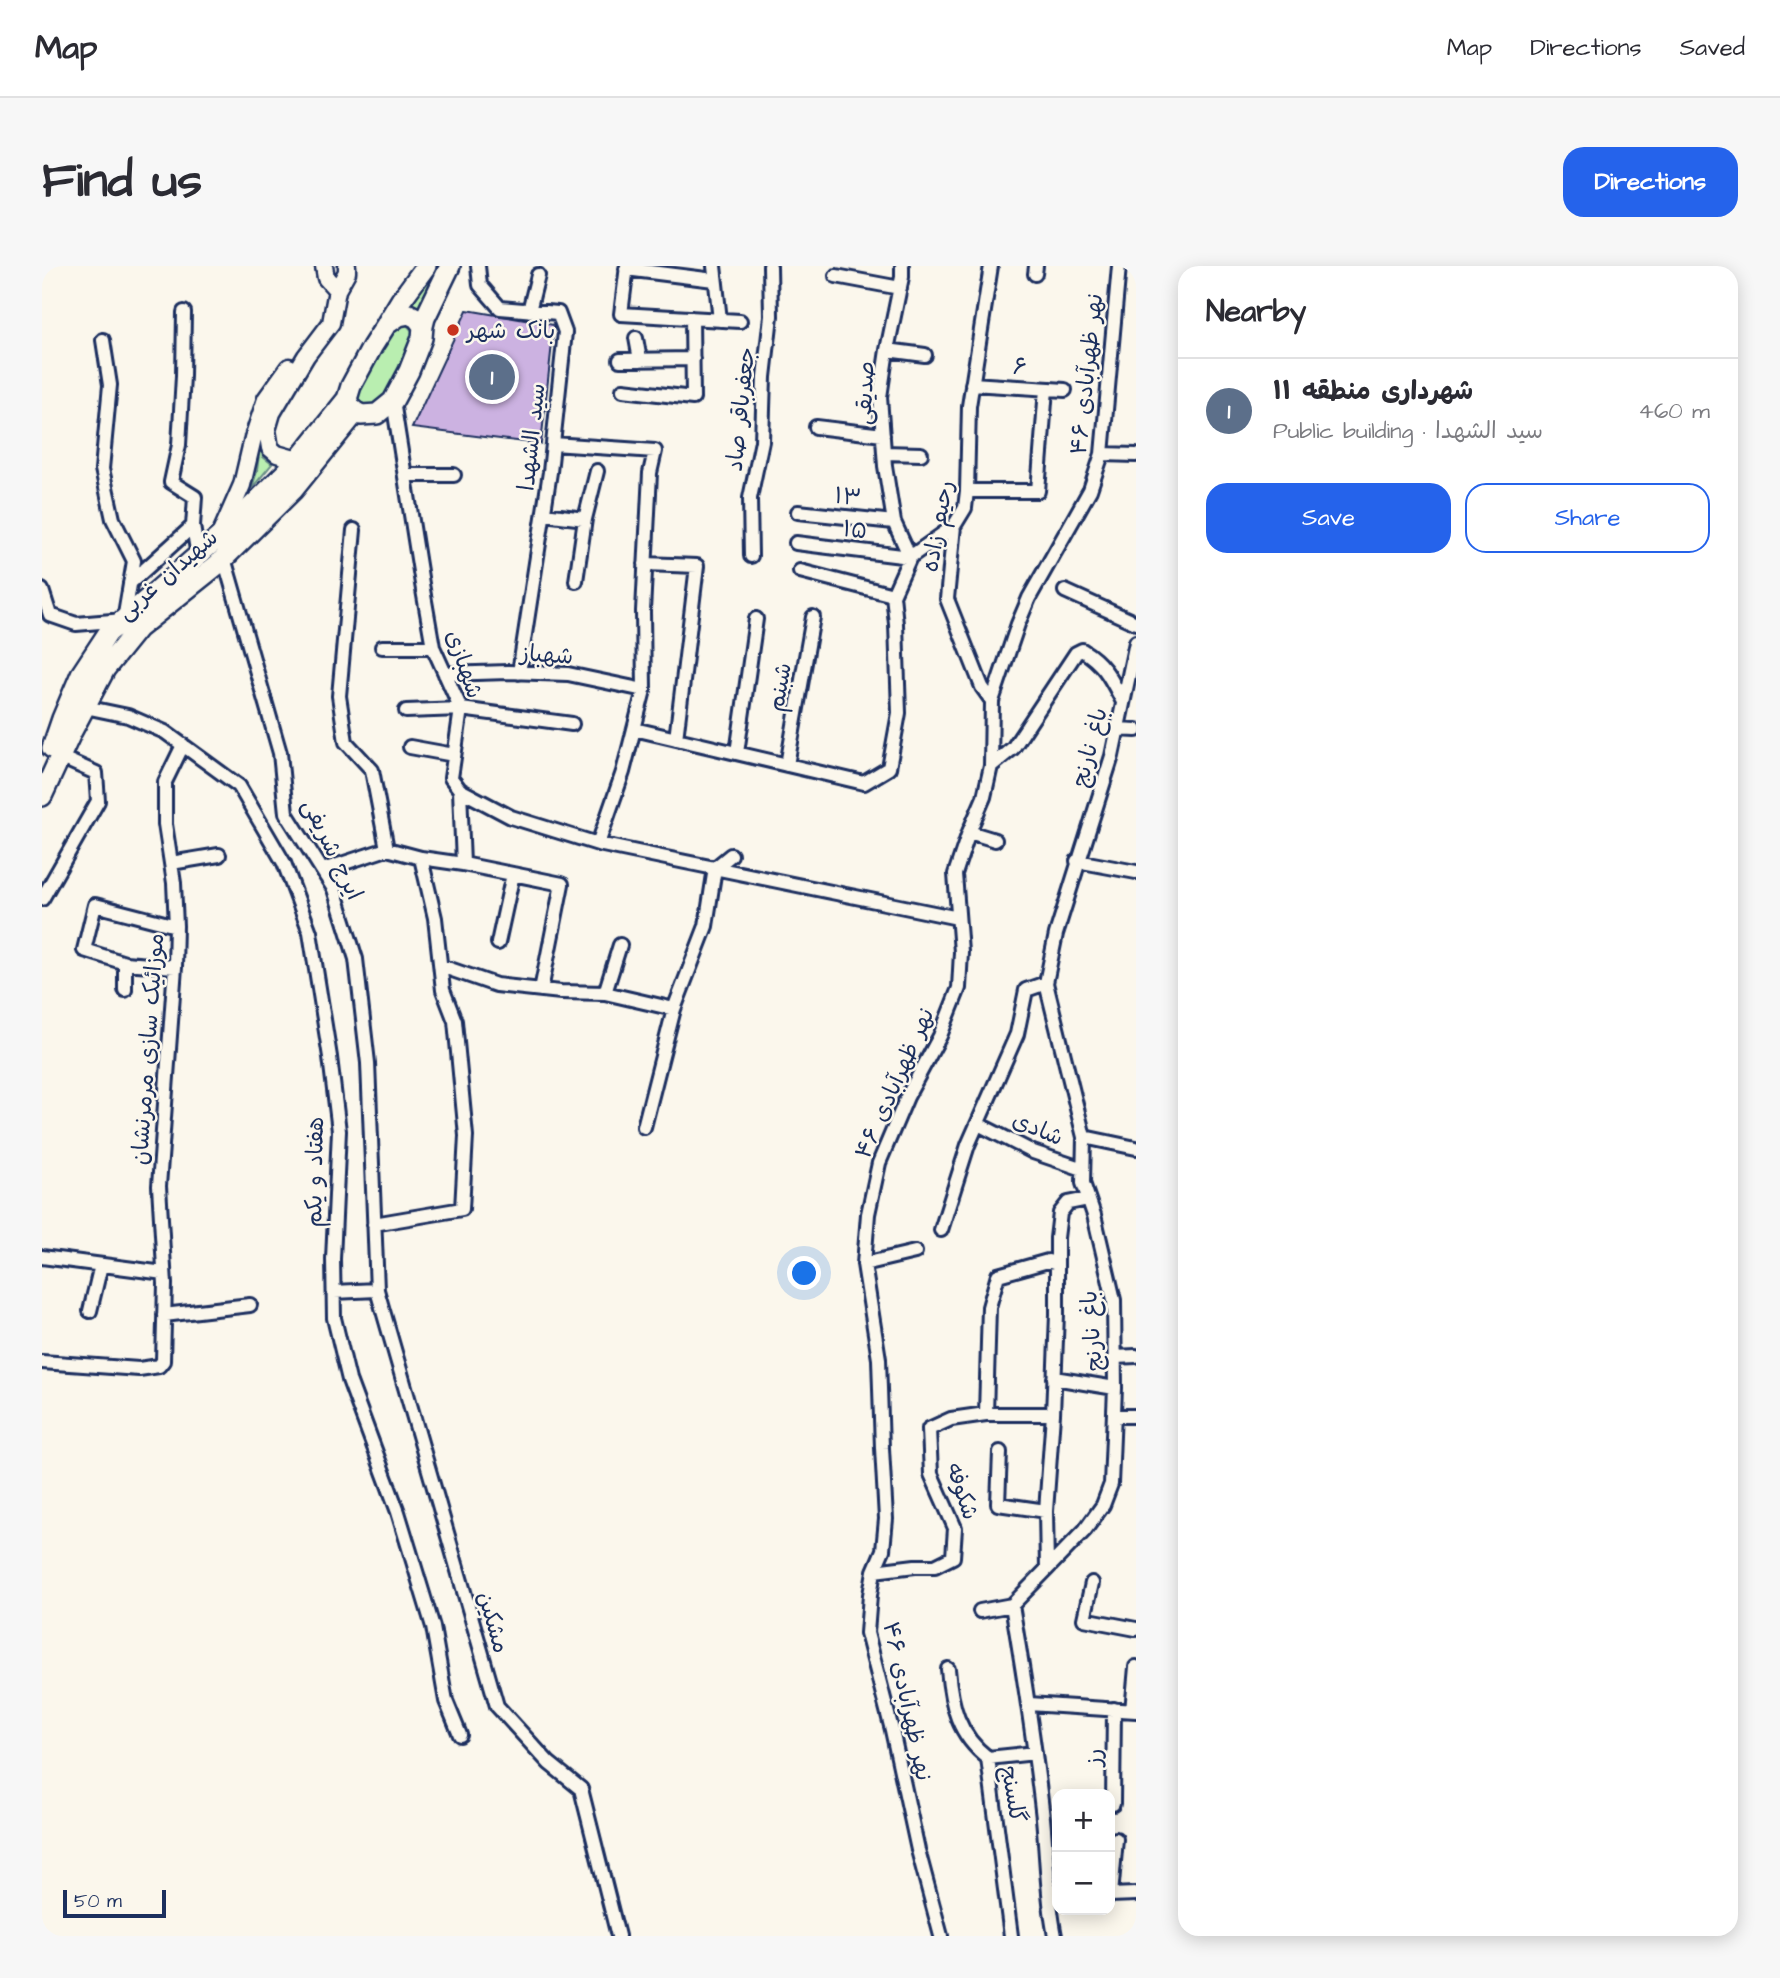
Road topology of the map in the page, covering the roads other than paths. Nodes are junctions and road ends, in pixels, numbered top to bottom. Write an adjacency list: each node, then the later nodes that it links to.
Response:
1 (324, 266): 16 (street)
2 (346, 266): 16 (street)
3 (426, 266): 22 (main road)
4 (450, 266): 23 (main road)
5 (478, 266): 18 (street, سید الشهدا)
6 (714, 266): 14 (street)
7 (770, 266): 60 (street, جعفرباقر صاد)
8 (902, 266): 15 (street, صدیقی)
9 (991, 266): 32 (street, رحیم زاده)
10 (1119, 266): 43 (street, نهر ظهرآبادی ۴۶)
11 (626, 267): 14 (street); 19 (street)
12 (538, 275): 18 (street)
13 (836, 276): 15 (street)
14 (714, 280): 20 (street)
15 (900, 288): 26 (street, صدیقی)
16 (337, 290): 28 (street)
17 (184, 312): 54 (street)
18 (529, 312): 40 (street, سید الشهدا)
19 (692, 318): 20 (street); 29 (street)
20 (720, 320): 21 (street)
21 (740, 321)
22 (386, 325): 23 (main road); 37 (main road)
23 (424, 326): 36 (main road)
24 (636, 338): 31 (street)
25 (103, 340): 66 (street)
26 (887, 350): 27 (street); 39 (street, صدیقی)
27 (925, 355)
28 (306, 356): 45 (street); 57 (street)
29 (693, 359): 31 (street); 34 (street)
30 (620, 360): 31 (street)
31 (640, 360)
32 (972, 384): 33 (street, ۶); 49 (street, رحیم زاده)
33 (1046, 389): 35 (street, ۶); 49 (street)
34 (623, 390)
35 (1065, 390)
36 (393, 401): 37 (main road); 47 (street, شهبازی)
37 (352, 406): 45 (main road, شهیدان غربی); 62 (main road, شهیدان غربی)
38 (816, 427): 39 (street)
39 (883, 435): 41 (street, صدیقی)
40 (553, 444): 51 (street, سید الشهدا); 63 (street)
41 (884, 453): 42 (street); 53 (street, صدیقی)
42 (921, 454)
43 (1102, 454): 44 (street); 80 (street, نهر ظهرآبادی ۴۶)
44 (1136, 455)
45 (298, 460): 57 (main road, شهیدان غربی)
46 (597, 471): 52 (street)
47 (405, 475): 48 (street); 76 (street, شهبازی)
48 (454, 475)
49 (968, 491): 55 (street, رحیم زاده)
50 (798, 512): 53 (street, ۱۳)
51 (544, 514): 52 (street); 77 (street, سید الشهدا)
52 (585, 519): 65 (street)
53 (894, 522): 61 (street, صدیقی)
54 (192, 526): 59 (street); 66 (street)
55 (954, 526): 61 (street); 80 (street, رحیم زاده)
56 (354, 530): 103 (street)
57 (219, 537): 59 (main road, شهیدان غربی)
58 (796, 543): 61 (street, ۱۵)
59 (198, 556): 72 (main road, شهیدان غربی)
60 (751, 556)
61 (910, 557): 69 (street)
62 (225, 558): 82 (main road, شهیدان غربی); 111 (street, ایرج شریفی)
63 (645, 564): 79 (street); 89 (street)
64 (800, 572): 69 (street)
65 (576, 581)
66 (130, 583): 72 (street)
67 (42, 590): 72 (street)
68 (1065, 591): 73 (street)
69 (893, 595): 95 (street)
70 (813, 617): 95 (street, شبنم)
71 (756, 619): 92 (street)
72 (124, 620): 97 (main road, شهیدان غربی)
73 (1136, 622)
74 (1136, 642): 81 (street, باغ نارنج)
75 (382, 647): 76 (street)
76 (433, 647): 78 (street, شهبازی)
77 (519, 673): 78 (street, شهباز); 79 (street, شهباز)
78 (445, 674): 83 (street, شهبازی)
79 (644, 690): 86 (street)
80 (992, 701): 96 (street, نهر ظهرآبادی ۴۶)
81 (1123, 702): 87 (street, باغ نارنج); 96 (street)
82 (85, 707): 90 (street, هفتاد و یکم); 94 (main road, شهیدان غربی)
83 (461, 709): 84 (street); 85 (street); 93 (street, شهبازی)
84 (406, 711)
85 (572, 724)
86 (634, 729): 89 (street); 102 (street)
87 (1118, 729): 88 (street); 107 (street, باغ نارنج)
88 (1136, 730)
89 (676, 739): 92 (street)
90 (183, 745): 108 (street, موزائیک سازی مرمرنشان); 142 (street, هفتاد و یکم)
91 (410, 747): 93 (street)
92 (737, 753): 95 (street)
93 (454, 755): 98 (street, شهبازی)
94 (60, 757): 99 (main road, شهیدان غربی); 114 (street)
95 (787, 765)
96 (991, 766): 100 (street, نهر ظهرآبادی ۴۶)
97 (42, 769)
98 (460, 790): 102 (street); 109 (street, شهبازی)
99 (42, 796)
100 (969, 832): 101 (street); 115 (street, نهر ظهرآبادی ۴۶)
101 (995, 840)
102 (598, 844): 110 (street)
103 (387, 849): 106 (street); 111 (street)
104 (219, 855): 108 (street)
105 (731, 855): 110 (street)
106 (421, 858): 109 (street); 120 (street)
107 (1077, 861): 112 (street); 122 (street, باغ نارنج)
108 (171, 863): 116 (street, موزائیک سازی مرمرنشان)
109 (463, 864): 113 (street)
110 (715, 868): 115 (street); 126 (street)
111 (323, 870): 133 (street, ایرج شریفی)
112 (1136, 873)
113 (513, 874): 117 (street); 124 (street)
114 (42, 899)
115 (958, 918): 137 (street, نهر ظهرآبادی ۴۶)
116 (176, 926): 119 (street); 121 (street, موزائیک سازی مرمرنشان)
117 (498, 943)
118 (620, 945): 125 (street)
119 (125, 963): 121 (street); 123 (street)
120 (441, 966): 124 (street); 133 (street)
121 (175, 967): 140 (street, موزائیک سازی مرمرنشان)
122 (1046, 984): 127 (street); 129 (street, باغ نارنج)
123 (125, 990)
124 (541, 990): 125 (street)
125 (605, 993): 126 (street)
126 (674, 1009): 128 (street)
127 (978, 1124): 131 (street, شادی); 134 (street)
128 (644, 1127)
129 (1084, 1137): 130 (street); 131 (street, باغ نارنج)
130 (1136, 1148)
131 (1083, 1169): 132 (street, باغ نارنج)
132 (1088, 1199): 138 (street); 147 (street, باغ نارنج)
133 (374, 1224): 141 (street, ایرج شریفی)
134 (941, 1230)
135 (915, 1252): 137 (street)
136 (42, 1257): 139 (street)
137 (864, 1264): 158 (street, نهر ظهرآبادی ۴۶)
138 (1057, 1264): 149 (street); 151 (street)
139 (101, 1265): 140 (street); 144 (street)
140 (164, 1273): 145 (street, موزائیک سازی مرمرنشان)
141 (377, 1290): 142 (street); 176 (street, مشکین)
142 (334, 1292): 168 (street, هفتاد و یکم)
143 (250, 1305): 145 (street)
144 (90, 1311)
145 (164, 1315): 148 (street, موزائیک سازی مرمرنشان)
146 (1136, 1356): 147 (street)
147 (1115, 1357): 150 (street, باغ نارنج)
148 (42, 1362)
149 (1054, 1378): 150 (street); 152 (street)
150 (1115, 1388): 153 (street, باغ نارنج)
151 (986, 1414): 152 (street); 158 (street, شکوفه)
152 (1053, 1414): 156 (street)
153 (1114, 1416): 154 (street); 157 (street, باغ نارنج)
154 (1136, 1416)
155 (1000, 1452): 156 (street)
156 (1046, 1511): 157 (street)
157 (1047, 1569): 160 (street, باغ نارنج)
158 (874, 1571): 177 (street, نهر ظهرآبادی ۴۶)
159 (1092, 1583): 162 (street)
160 (1012, 1605): 161 (street); 165 (street)
161 (980, 1611)
162 (1136, 1629)
163 (1136, 1667): 167 (street)
164 (948, 1669): 170 (street, گلسنج)
165 (1029, 1704): 166 (street); 169 (street)
166 (1114, 1709): 167 (street); 171 (street, رز)
167 (1134, 1711)
168 (460, 1735)
169 (1035, 1753): 170 (street); 172 (street)
170 (988, 1758): 178 (street, گلسنج)
171 (1113, 1789)
172 (1052, 1889)
173 (1136, 1894): 174 (street)
174 (1115, 1895)
175 (1054, 1915): 179 (street)
176 (618, 1936)
177 (941, 1936)
178 (1011, 1936)
179 (1055, 1936)

